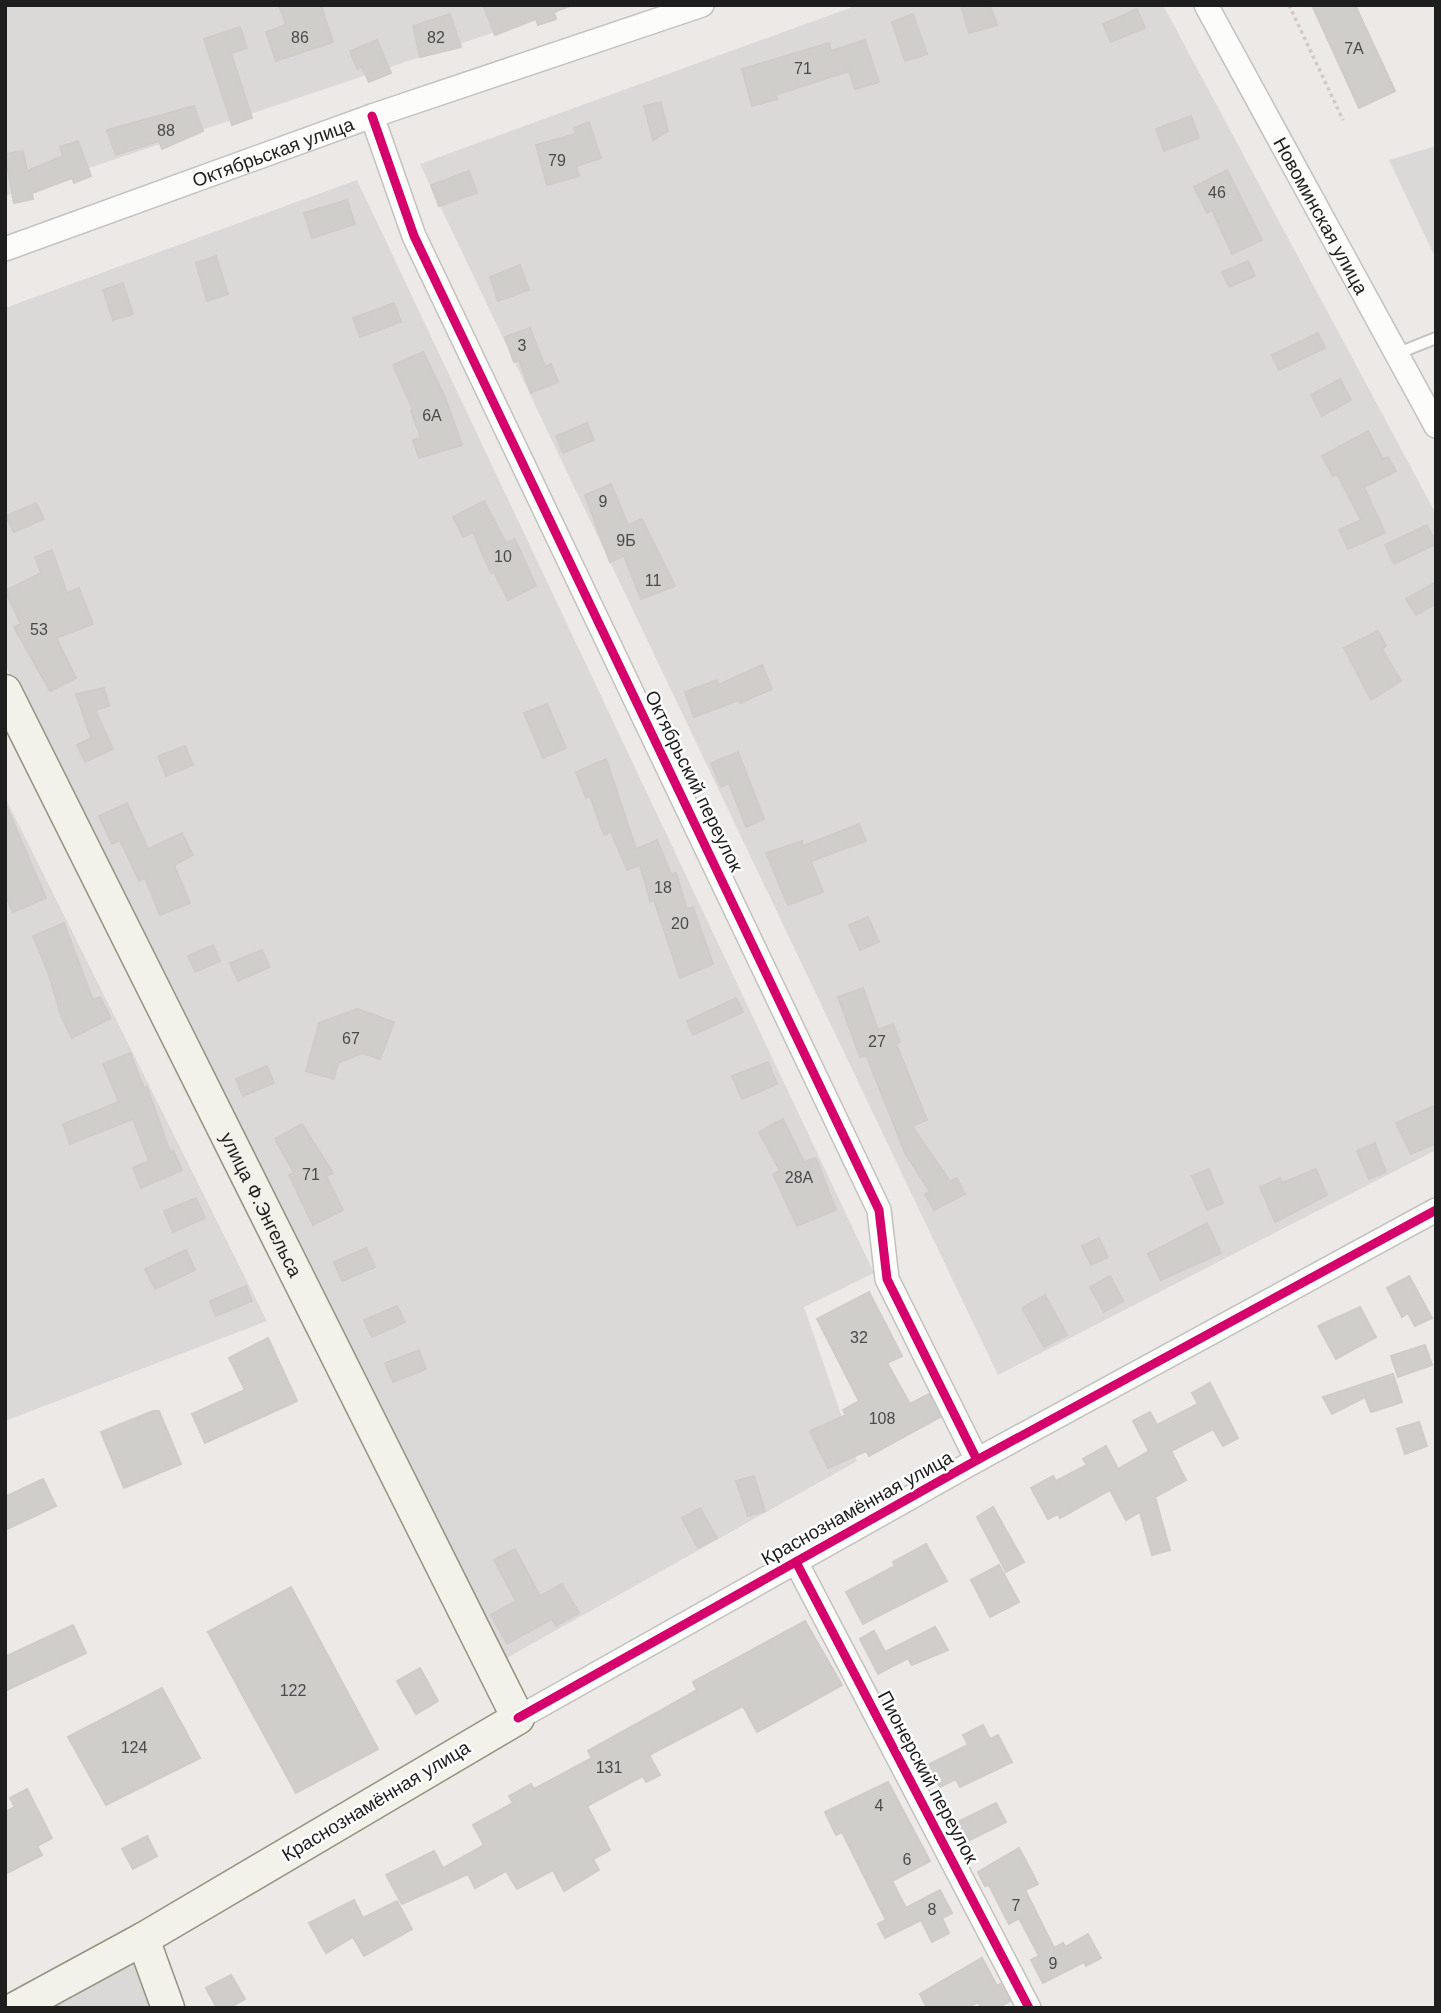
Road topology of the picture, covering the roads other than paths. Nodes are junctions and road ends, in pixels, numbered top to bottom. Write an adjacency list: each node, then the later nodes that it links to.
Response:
1 (702, 5): 3 (street, Октябрьская улица)
2 (1206, 5): 6 (street, Новоминская улица)
3 (372, 117): 4 (street, Октябрьская улица); 10 (street, Октябрьский переулок)
4 (5, 249)
5 (1436, 338): 6 (lane)
6 (1396, 354): 7 (street, Новоминская улица)
7 (1436, 426)
8 (5, 691): 12 (main road, улица Ф.Энгельса)
9 (1436, 1210): 10 (street, Краснознамённая улица)
10 (977, 1460): 11 (street, Краснознамённая улица)
11 (796, 1562): 12 (street, Краснознамённая улица); 16 (street, Пионерский переулок)
12 (517, 1718): 13 (main road, Краснознамённая улица)
13 (143, 1939): 14 (main road, Краснознамённая улица); 15 (main road)
14 (16, 2008)
15 (168, 2008)
16 (1029, 2008)

